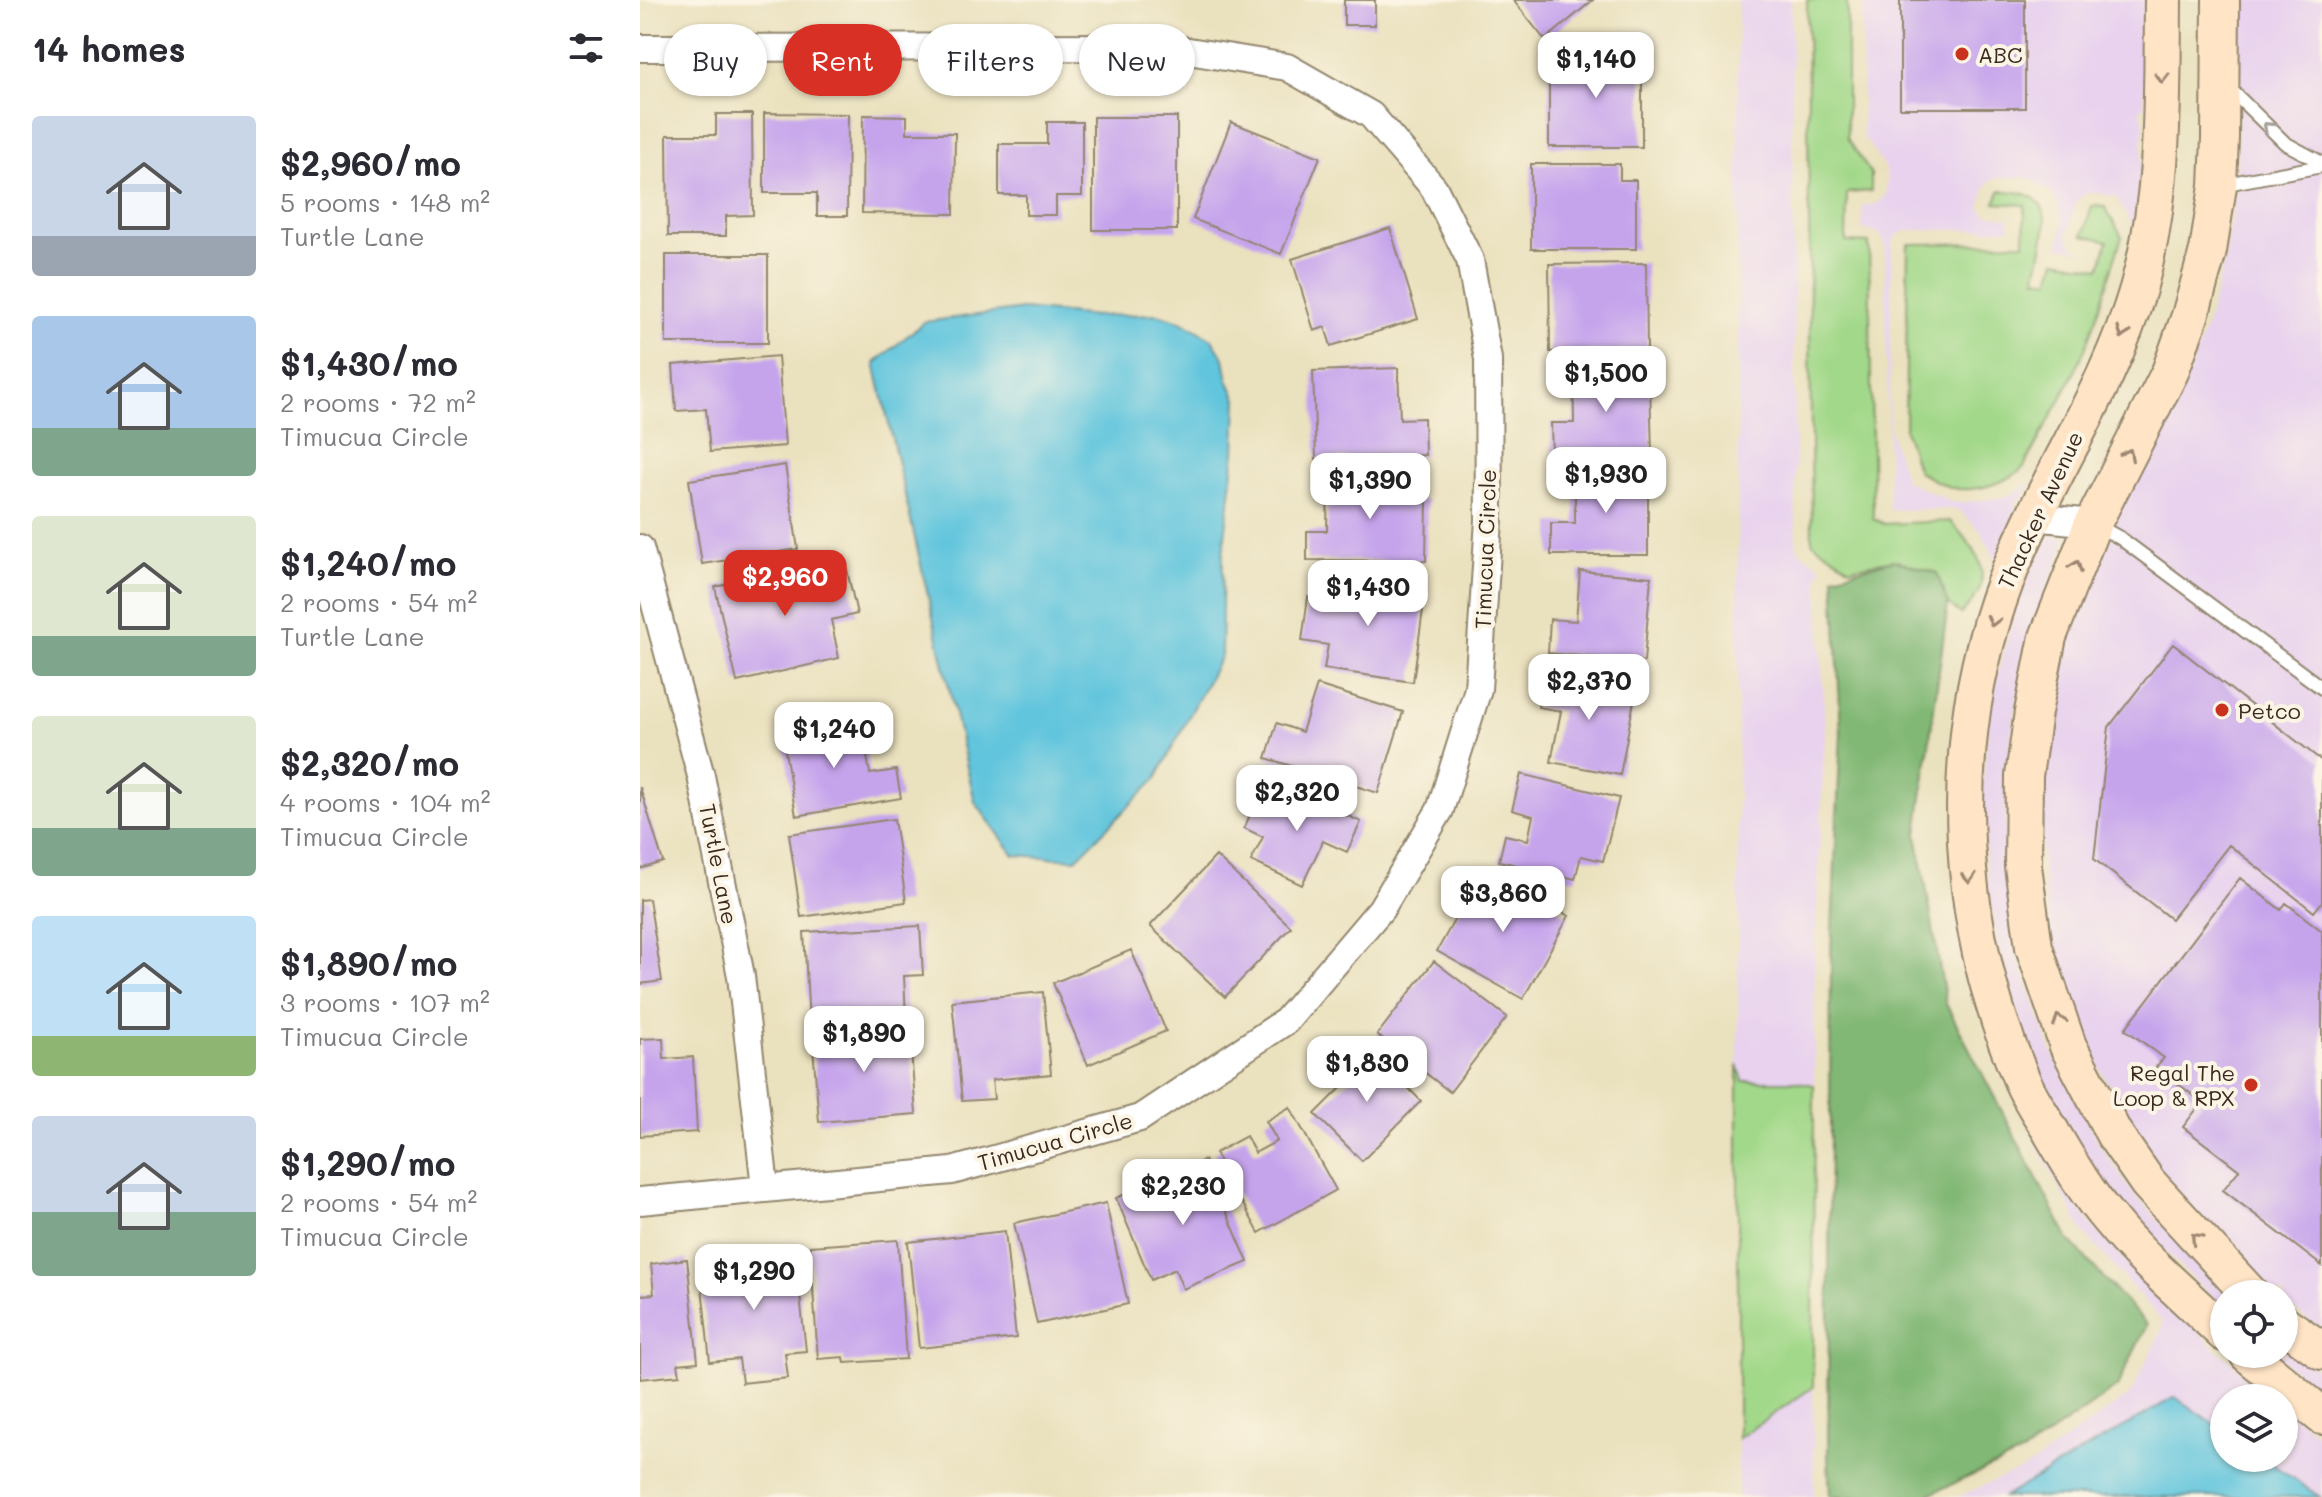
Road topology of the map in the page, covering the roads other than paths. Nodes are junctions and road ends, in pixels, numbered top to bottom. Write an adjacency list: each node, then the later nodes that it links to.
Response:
1 (2163, 0): 5 (street, Thacker Avenue, one-way to 5)
2 (2221, 0): 4 (street)
3 (640, 48): 12 (street, Timucua Circle)
4 (2221, 80): 6 (lane, one-way to 4); 7 (street)
5 (2162, 120): 7 (street); 8 (street, Thacker Avenue, one-way to 8)
6 (2322, 165): 7 (lane)
7 (2218, 186): 9 (street, one-way to 7)
8 (2033, 517): 9 (street); 15 (street, Thacker Avenue, one-way to 15)
9 (2093, 523): 11 (lane); 14 (street, one-way to 9)
10 (640, 548): 12 (street, Turtle Lane)
11 (2322, 688)
12 (765, 1187): 13 (street, Timucua Circle)
13 (640, 1201)
14 (2237, 1280)
15 (2210, 1319)
16 (2298, 1334): 17 (street)
17 (2322, 1351)
18 (2265, 1368): 19 (street)
19 (2322, 1416)

